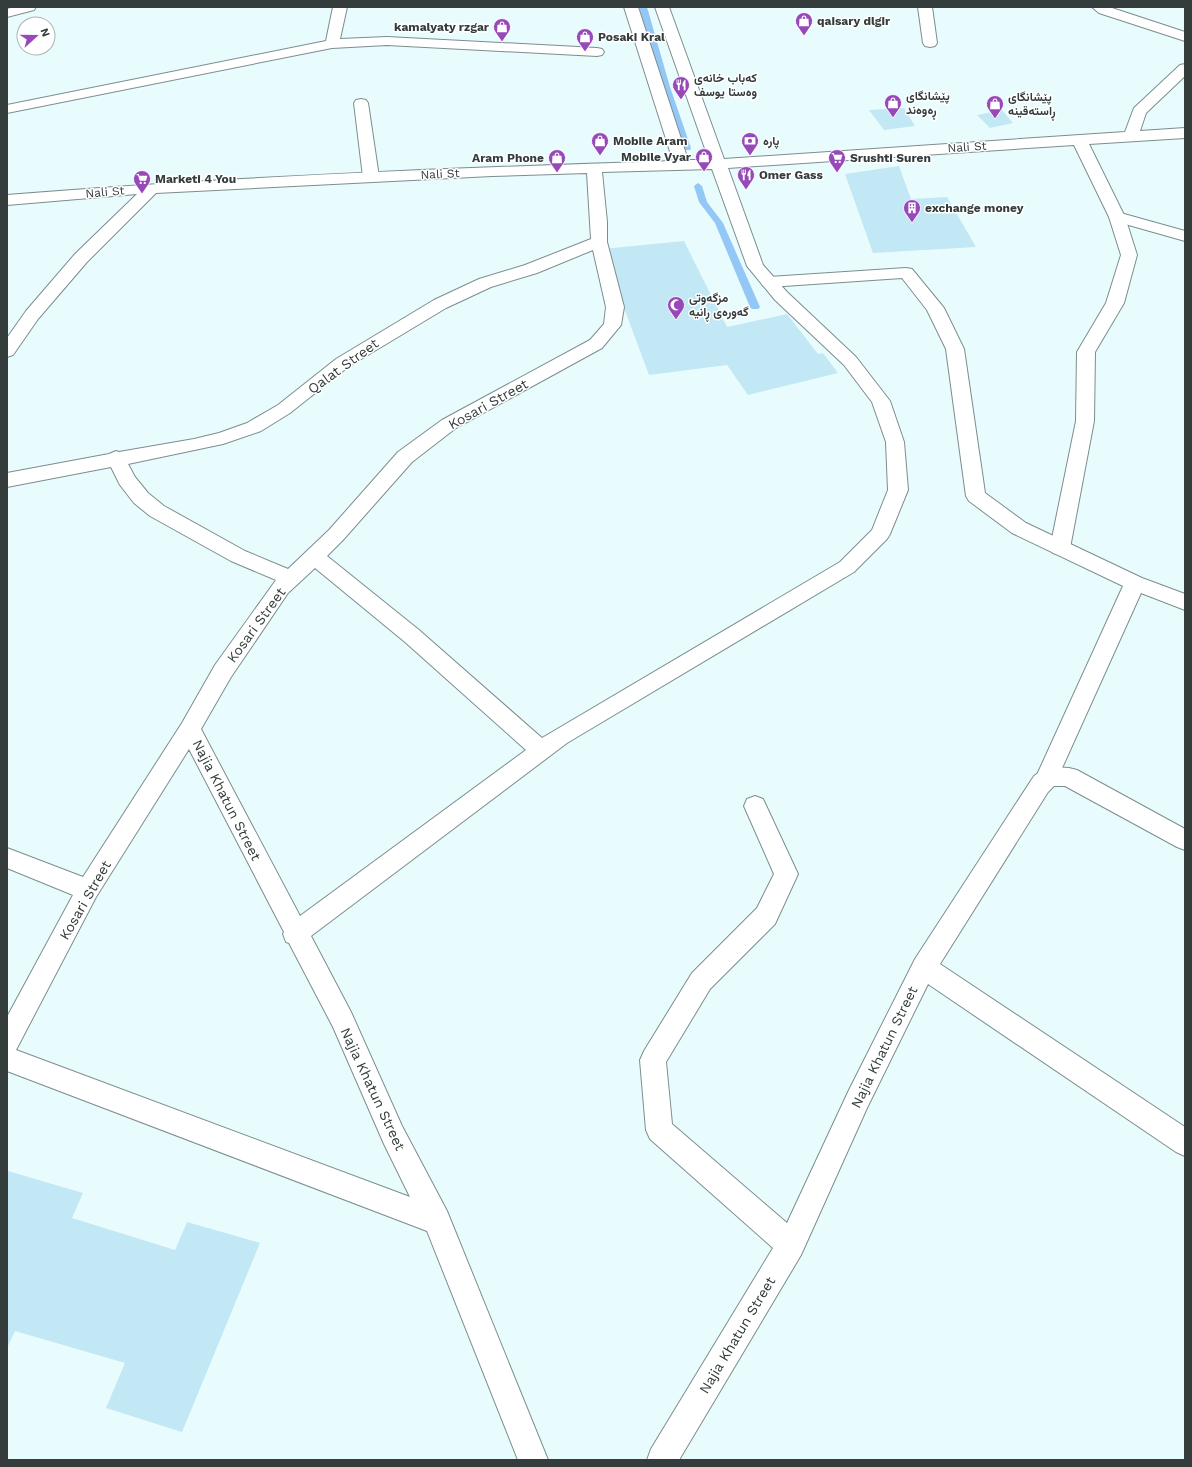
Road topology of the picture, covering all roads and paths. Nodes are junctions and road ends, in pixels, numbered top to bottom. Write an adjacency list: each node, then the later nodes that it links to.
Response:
1 (29, 7): 7 (street)
2 (340, 7): 10 (street)
3 (631, 7): 19 (street)
4 (662, 7): 18 (street)
5 (925, 7): 9 (street)
6 (1099, 7): 8 (street)
7 (7, 13)
8 (1185, 37)
9 (930, 43)
10 (332, 44): 11 (street); 14 (street)
11 (597, 52)
12 (1185, 68): 16 (street)
13 (361, 103): 21 (street)
14 (7, 110)
15 (1185, 133): 16 (street, Nali St)
16 (1131, 137): 17 (street, Nali St)
17 (1079, 140): 18 (street, Nali St); 24 (street)
18 (718, 164): 19 (street, Nali St); 27 (street)
19 (682, 165): 20 (street, Nali St)
20 (594, 168): 21 (street, Nali St); 26 (street)
21 (371, 177): 22 (street, Nali St)
22 (152, 188): 23 (street, Nali St); 28 (street)
23 (7, 200)
24 (1117, 217): 25 (street); 31 (street)
25 (1185, 236)
26 (599, 242): 29 (street, Qalat Street); 32 (street, Kosari Street)
27 (769, 282): 31 (street); 37 (street)
28 (7, 351)
29 (116, 458): 30 (street, Qalat Street); 33 (street)
30 (7, 480)
31 (1060, 548): 34 (street)
32 (314, 556): 33 (street, Kosari Street); 37 (street)
33 (291, 578): 36 (street, Kosari Street)
34 (1135, 583): 35 (street); 38 (street, Najia Khatun Street)
35 (1185, 602)
36 (190, 729): 42 (street, Kosari Street); 43 (street, Najia Khatun Street)
37 (541, 750): 43 (street)
38 (1047, 777): 40 (street); 44 (street, Najia Khatun Street)
39 (755, 806): 49 (street)
40 (1185, 840)
41 (7, 858): 42 (street)
42 (88, 890): 45 (street, Kosari Street)
43 (295, 934): 48 (street, Najia Khatun Street)
44 (924, 967): 47 (street); 49 (street, Najia Khatun Street)
45 (7, 1042)
46 (7, 1059): 48 (street)
47 (1185, 1143)
48 (436, 1221): 50 (street, Najia Khatun Street)
49 (790, 1246): 51 (street, Najia Khatun Street)
50 (533, 1460)
51 (662, 1460)

